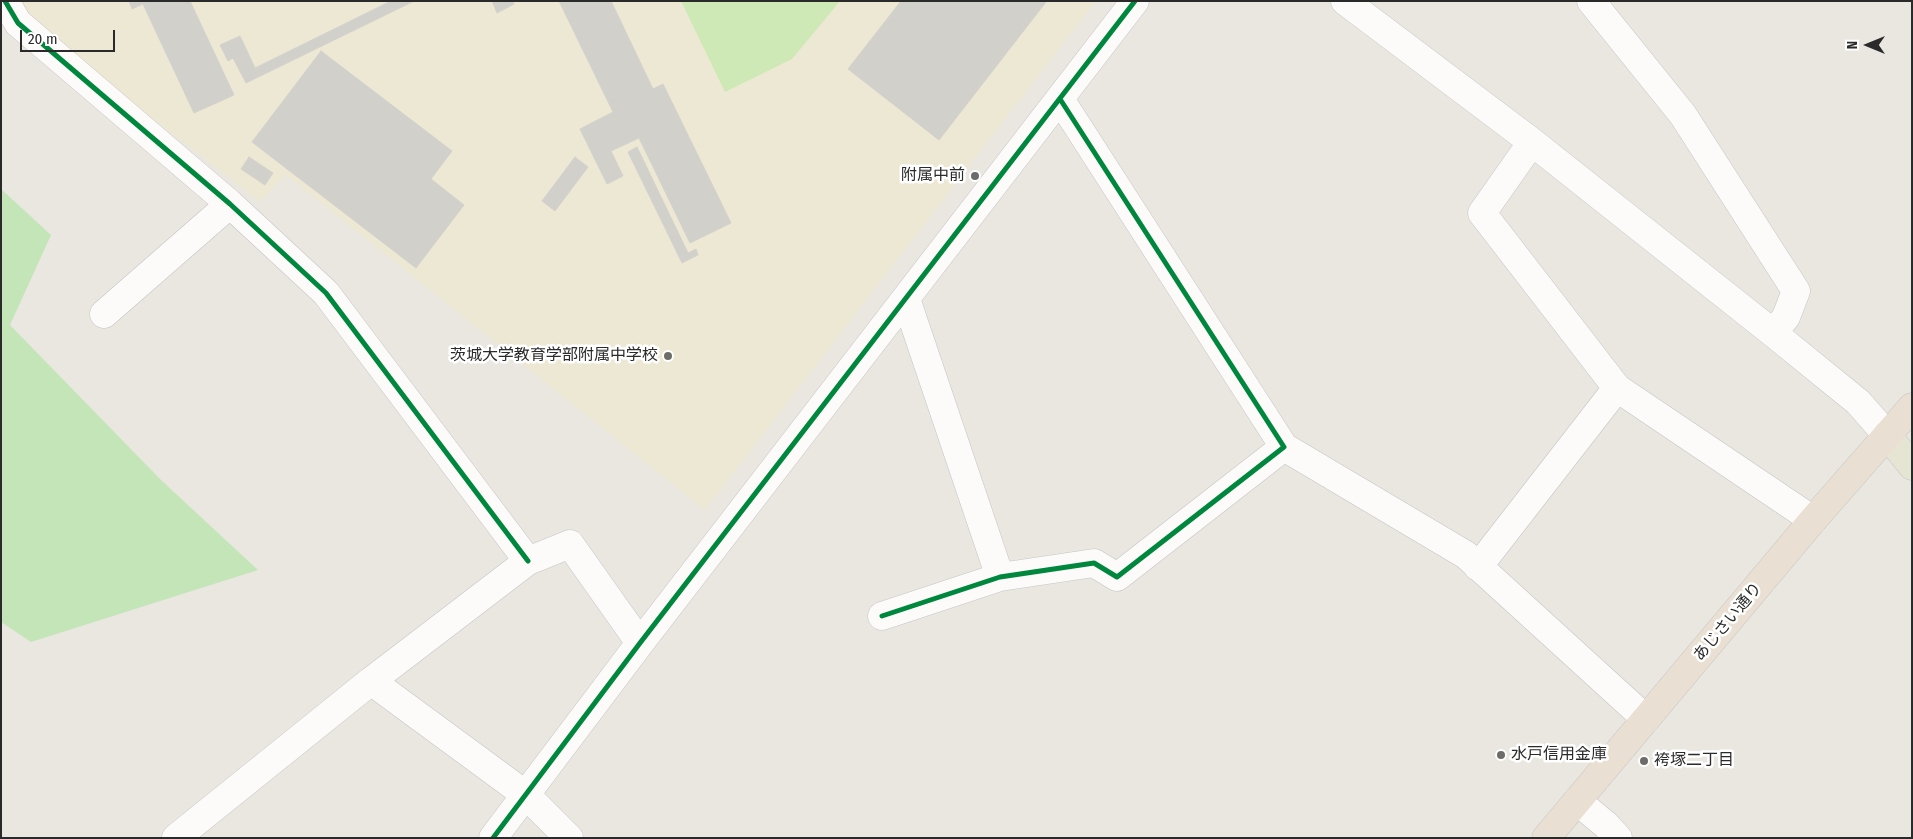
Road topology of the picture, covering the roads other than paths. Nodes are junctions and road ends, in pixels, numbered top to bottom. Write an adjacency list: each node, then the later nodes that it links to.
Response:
1 (5, 1): 7 (street)
2 (1135, 1): 5 (street)
3 (1346, 1): 6 (street)
4 (1591, 1): 10 (street)
5 (1060, 99): 8 (street); 14 (street)
6 (1532, 142): 10 (street); 11 (street)
7 (230, 204): 9 (street); 17 (street)
8 (906, 299): 19 (street); 21 (street)
9 (104, 314)
10 (1774, 334): 13 (street)
11 (1617, 388): 16 (street); 18 (street)
12 (1912, 407): 13 (highway, あじさい通り)
13 (1887, 435): 15 (main road); 16 (highway, あじさい通り)
14 (1284, 446): 18 (street); 19 (street)
15 (1912, 466)
16 (1813, 520): 23 (highway, あじさい通り)
17 (528, 561): 21 (street); 22 (street)
18 (1478, 567): 23 (street)
19 (1000, 577): 20 (street)
20 (882, 616)
21 (640, 643): 24 (street)
22 (371, 681): 24 (street); 26 (street)
23 (1646, 719): 25 (highway, あじさい通り)
24 (526, 795): 27 (street); 28 (street)
25 (1577, 801): 29 (highway, あじさい通り); 30 (street)
26 (176, 838)
27 (493, 838)
28 (569, 838)
29 (1546, 838)
30 (1618, 838)

